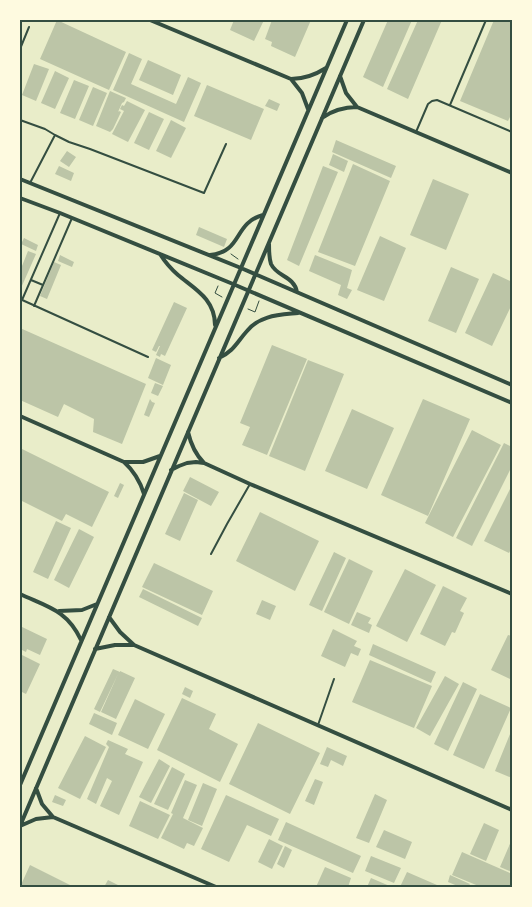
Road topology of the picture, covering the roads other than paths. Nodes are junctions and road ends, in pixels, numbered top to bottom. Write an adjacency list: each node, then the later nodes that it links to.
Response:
1 (150, 20): 9 (street)
2 (347, 20): 7 (street)
3 (364, 20): 8 (street)
4 (486, 20): 10 (lane)
5 (29, 27): 6 (lane)
6 (20, 49)
7 (326, 68): 9 (street); 12 (street)
8 (340, 76): 11 (street); 13 (street)
9 (290, 79): 12 (street)
10 (450, 106): 15 (lane); 16 (lane)
11 (357, 107): 13 (street); 15 (street)
12 (308, 110): 24 (street)
13 (322, 118): 26 (street)
14 (20, 120): 17 (lane)
15 (416, 132): 19 (street)
16 (512, 132)
17 (55, 135): 18 (lane); 21 (lane)
18 (226, 144)
19 (512, 173)
20 (20, 179): 21 (street)
21 (30, 183): 28 (street)
22 (20, 198): 23 (street)
23 (60, 213): 25 (street); 31 (lane)
24 (263, 215): 28 (street); 29 (street)
25 (72, 218): 27 (street); 33 (lane)
26 (269, 241): 30 (street); 35 (street)
27 (160, 254): 32 (street); 39 (street)
28 (210, 255): 29 (street)
29 (241, 268): 30 (street); 32 (street)
30 (255, 274): 34 (street); 35 (street)
31 (31, 280): 33 (lane); 36 (lane)
32 (234, 284): 34 (street); 39 (street)
33 (43, 285): 37 (lane)
34 (248, 290): 38 (street); 41 (street)
35 (298, 292): 42 (street)
36 (21, 300): 37 (lane)
37 (34, 306): 40 (lane)
38 (300, 313): 41 (street); 43 (street)
39 (215, 327): 46 (street)
40 (148, 357)
41 (219, 358): 45 (street)
42 (512, 385)
43 (512, 403)
44 (20, 416): 47 (street)
45 (188, 431): 48 (street); 49 (street)
46 (160, 456): 47 (street); 51 (street)
47 (124, 462): 51 (street)
48 (204, 463): 49 (street); 50 (street)
49 (172, 470): 57 (street)
50 (250, 484): 52 (lane); 54 (street)
51 (144, 494): 55 (street)
52 (211, 554)
53 (20, 594): 56 (street)
54 (512, 594)
55 (97, 604): 56 (street); 58 (street)
56 (59, 612): 58 (street)
57 (109, 617): 59 (street); 60 (street)
58 (81, 640): 63 (street)
59 (134, 645): 60 (street); 62 (street)
60 (95, 649): 65 (street)
61 (334, 679): 62 (lane)
62 (318, 725): 66 (street)
63 (21, 780): 64 (street)
64 (20, 785)
65 (36, 788): 67 (street); 68 (street)
66 (512, 810)
67 (54, 817): 68 (street); 69 (street)
68 (20, 826)
69 (216, 887)

